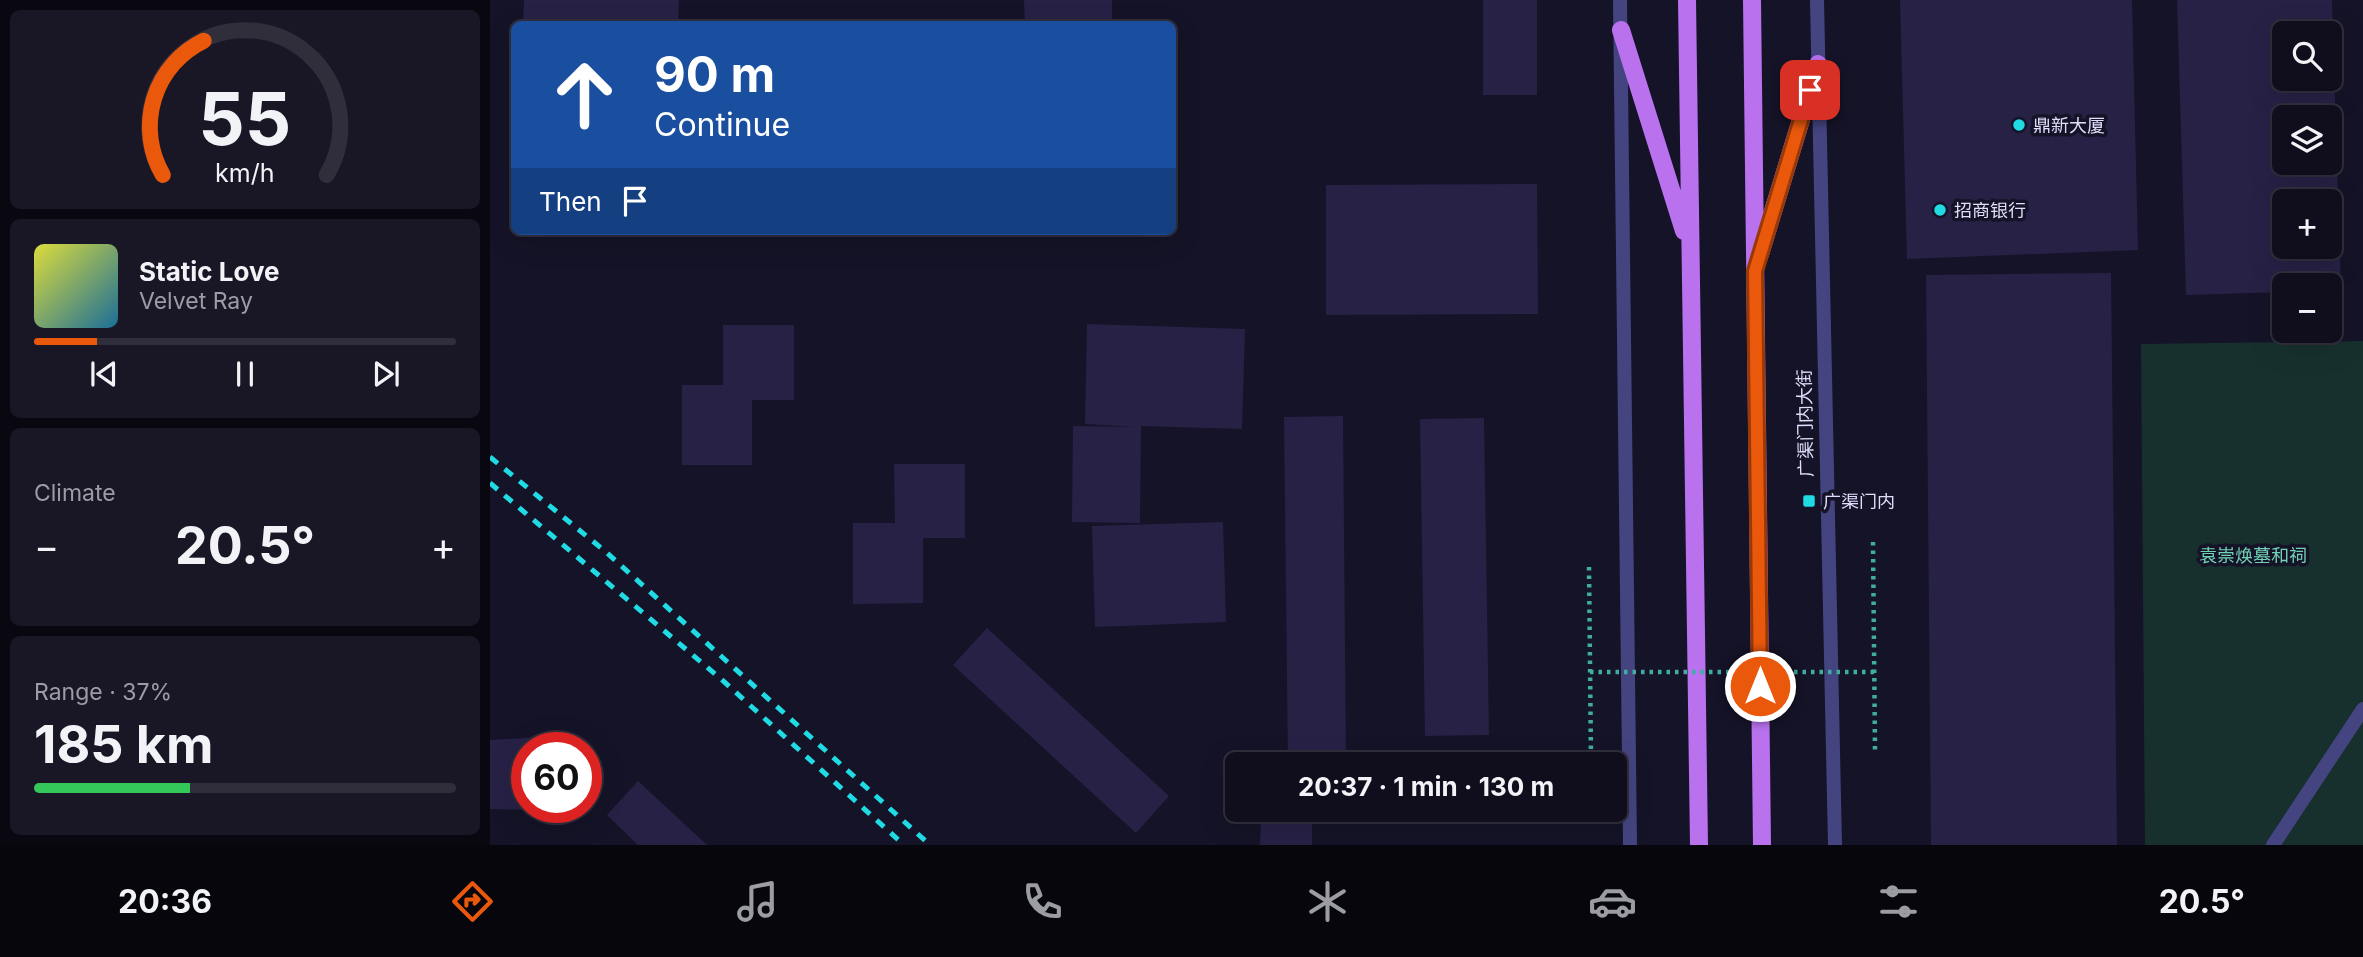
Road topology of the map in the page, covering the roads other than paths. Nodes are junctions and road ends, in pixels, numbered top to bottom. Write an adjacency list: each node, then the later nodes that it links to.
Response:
1 (1620, 0): 5 (street)
2 (1687, 0): 7 (main road)
3 (1752, 0): 8 (main road)
4 (1817, 0): 6 (street, 广渠门内大街)
5 (1621, 30): 7 (main road); 10 (street)
6 (1818, 64): 8 (main road); 13 (street, 广渠门内大街)
7 (1689, 248): 11 (main road)
8 (1755, 271): 12 (main road)
9 (2363, 709): 14 (street)
10 (1630, 845)
11 (1699, 845)
12 (1762, 845)
13 (1835, 845)
14 (2273, 845)

